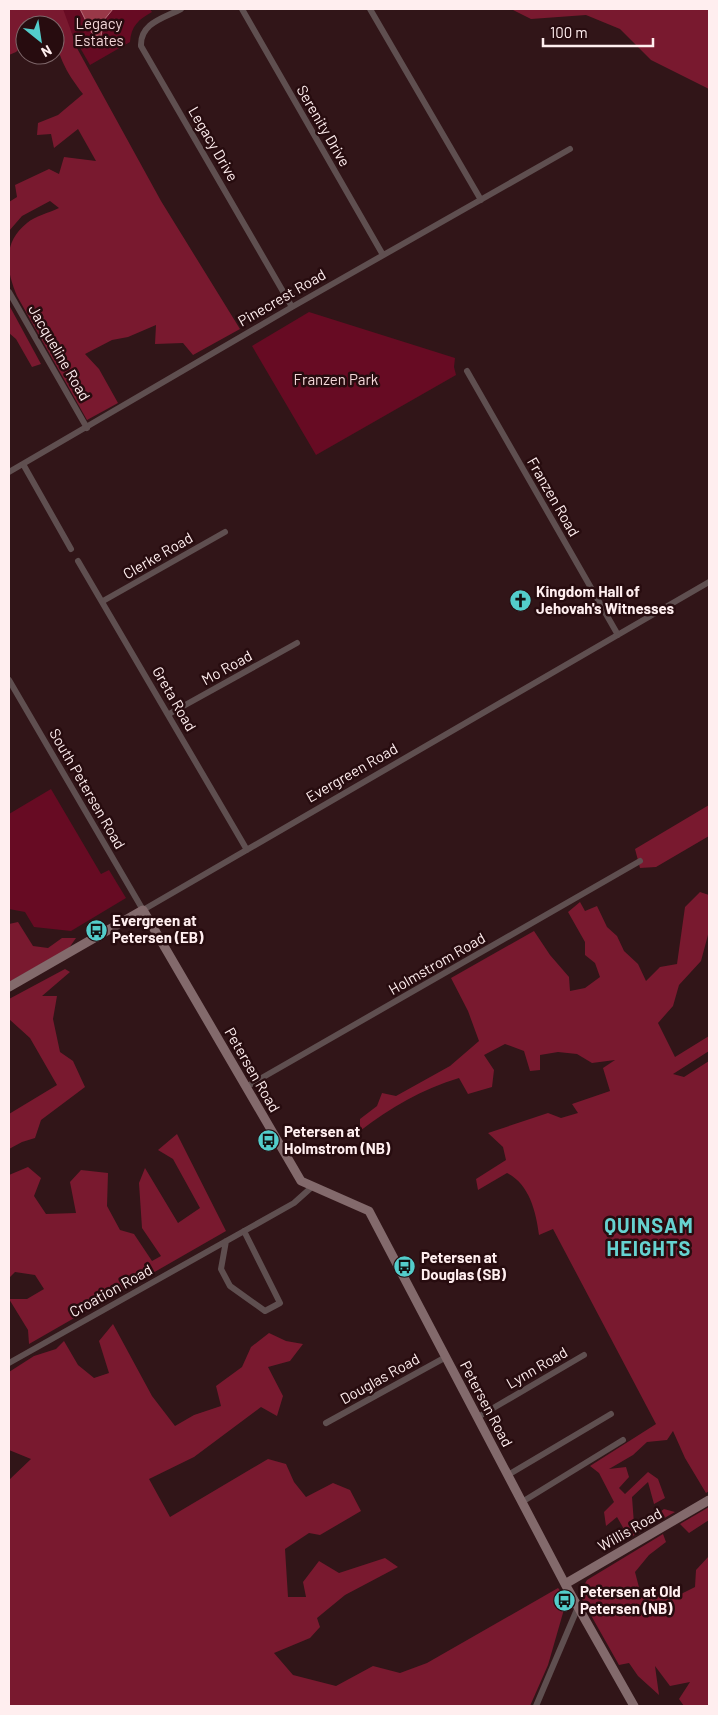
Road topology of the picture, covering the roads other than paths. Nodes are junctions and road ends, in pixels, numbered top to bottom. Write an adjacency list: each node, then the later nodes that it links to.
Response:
1 (181, 9): 8 (street, Legacy Drive)
2 (242, 9): 6 (street, Serenity Drive)
3 (370, 9): 5 (street)
4 (570, 149): 5 (street, Pinecrest Road)
5 (481, 200): 6 (street, Pinecrest Road)
6 (383, 255): 8 (street, Pinecrest Road)
7 (9, 292): 10 (street, Jacqueline Road)
8 (292, 307): 10 (street, Pinecrest Road)
9 (467, 371): 18 (street, Franzen Road)
10 (87, 428): 11 (street, Pinecrest Road)
11 (23, 464): 12 (street, Pinecrest Road); 14 (street)
12 (9, 472)
13 (225, 532): 17 (street, Clerke Road)
14 (71, 549)
15 (78, 561): 17 (street, Greta Road)
16 (709, 582): 18 (street, Evergreen Road)
17 (102, 601): 21 (street, Greta Road)
18 (618, 635): 22 (street, Evergreen Road)
19 (296, 643): 21 (street, Mo Road)
20 (9, 680): 24 (street, South Petersen Road)
21 (169, 714): 22 (street, Greta Road)
22 (248, 850): 24 (street, Evergreen Road)
23 (640, 861): 26 (street, Holmstrom Road)
24 (143, 910): 25 (street, Evergreen Road); 26 (street, Petersen Road)
25 (9, 987)
26 (246, 1088): 27 (street, Petersen Road)
27 (313, 1186): 28 (street, Croation Road); 31 (street, Petersen Road)
28 (244, 1231): 29 (street, Croation Road); 29 (street)
29 (226, 1241): 32 (street, Croation Road)
30 (584, 1355): 34 (street, Lynn Road)
31 (446, 1357): 34 (street, Petersen Road); 35 (street, Douglas Road)
32 (9, 1363)
33 (611, 1414): 37 (street)
34 (478, 1417): 37 (street, Petersen Road)
35 (326, 1422)
36 (623, 1440): 39 (street)
37 (508, 1475): 39 (street, Petersen Road)
38 (709, 1500): 40 (street, Willis Road)
39 (522, 1502): 40 (street, Petersen Road)
40 (565, 1584): 41 (street, Petersen Road)
41 (578, 1607): 42 (street); 43 (street, Petersen Road)
42 (536, 1706)
43 (634, 1706)

